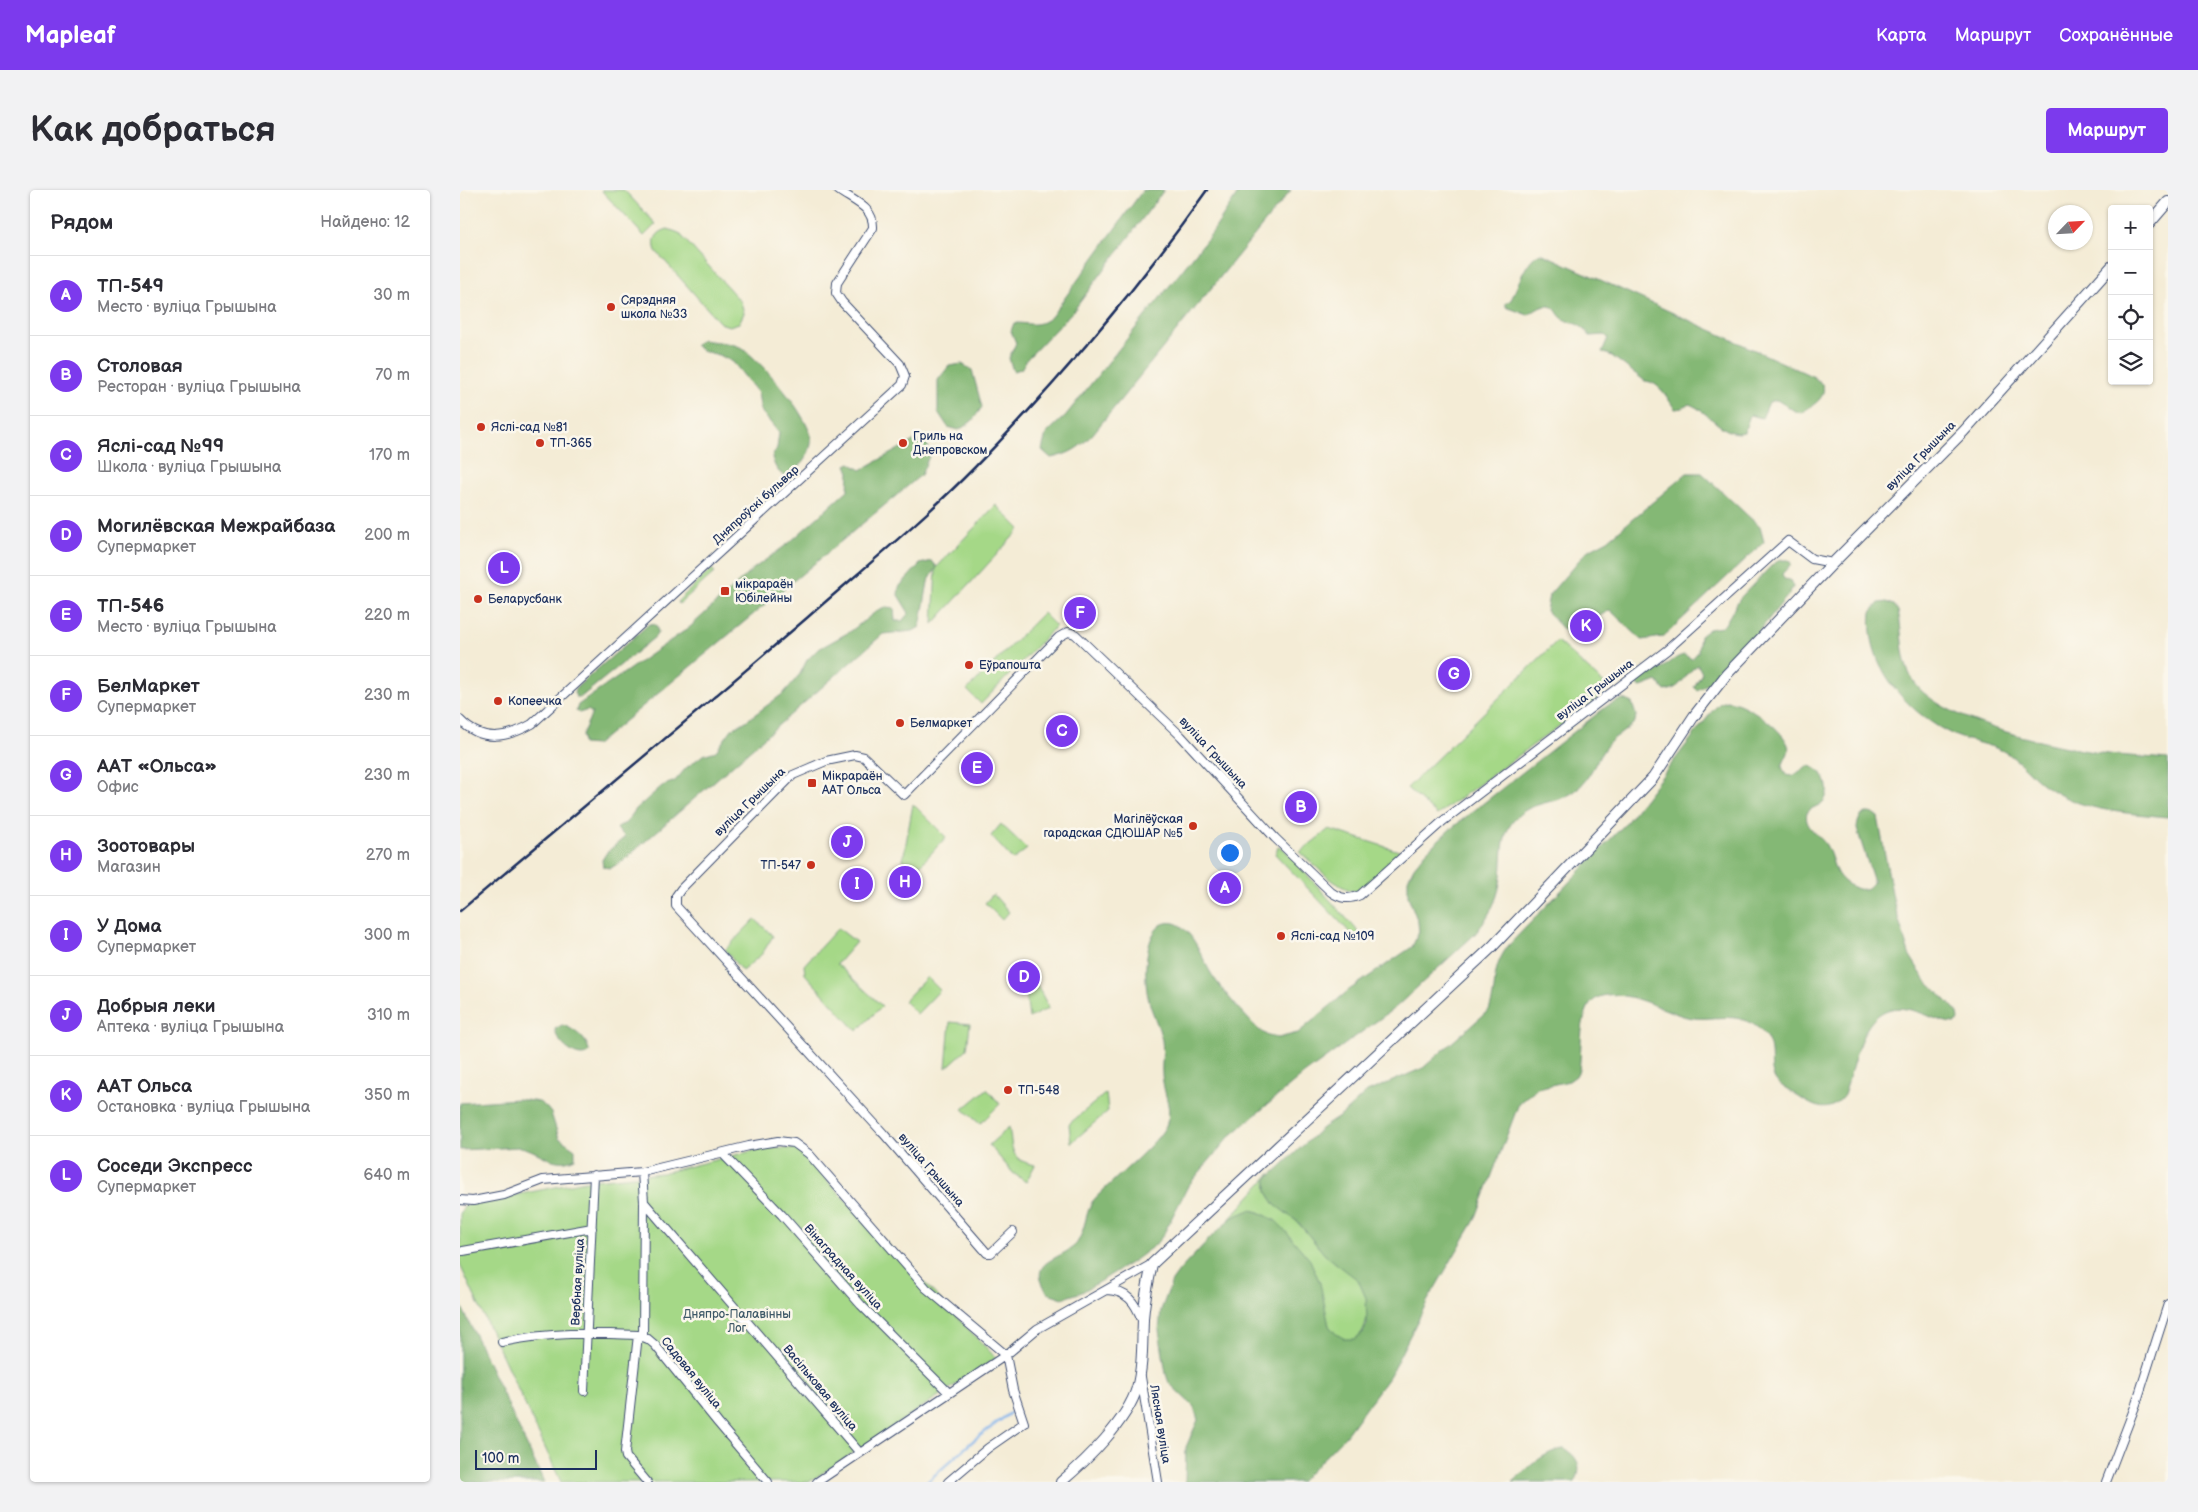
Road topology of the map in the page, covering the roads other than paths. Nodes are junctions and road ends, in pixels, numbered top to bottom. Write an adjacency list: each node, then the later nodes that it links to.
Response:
1 (838, 190): 6 (street, Дняпроўскі бульвар)
2 (2168, 202): 3 (street)
3 (2153, 219)
4 (2108, 270): 5 (street, вуліца Грышына)
5 (1833, 563): 13 (street, вуліца Грышына); 15 (street)
6 (460, 720)
7 (723, 1154): 8 (street); 22 (street); 25 (street, Вінаградная вуліца)
8 (642, 1172): 9 (street); 11 (street, Садовая вуліца)
9 (594, 1176): 10 (street); 12 (street, Вербная вуліца)
10 (460, 1200)
11 (644, 1202): 20 (street, Садовая вуліца); 26 (street, Васільковая вуліца)
12 (592, 1228): 14 (street); 19 (street, Вербная вуліца)
13 (1013, 1232)
14 (463, 1250)
15 (1152, 1264): 16 (street); 18 (street)
16 (1107, 1290): 18 (street); 22 (street)
17 (2168, 1304): 33 (street)
18 (1143, 1323): 23 (street)
19 (587, 1332): 20 (street); 21 (street); 24 (street, Вербная вуліца)
20 (641, 1336): 27 (street); 28 (street, Садовая вуліца)
21 (502, 1342)
22 (1006, 1356): 25 (street); 30 (street)
23 (1140, 1370): 31 (street); 32 (street, Лясная вуліца)
24 (584, 1390)
25 (949, 1393): 26 (street)
26 (860, 1454): 29 (street)
27 (647, 1482)
28 (768, 1482)
29 (817, 1482)
30 (948, 1482)
31 (1061, 1482)
32 (1158, 1482)
33 (2106, 1482)

